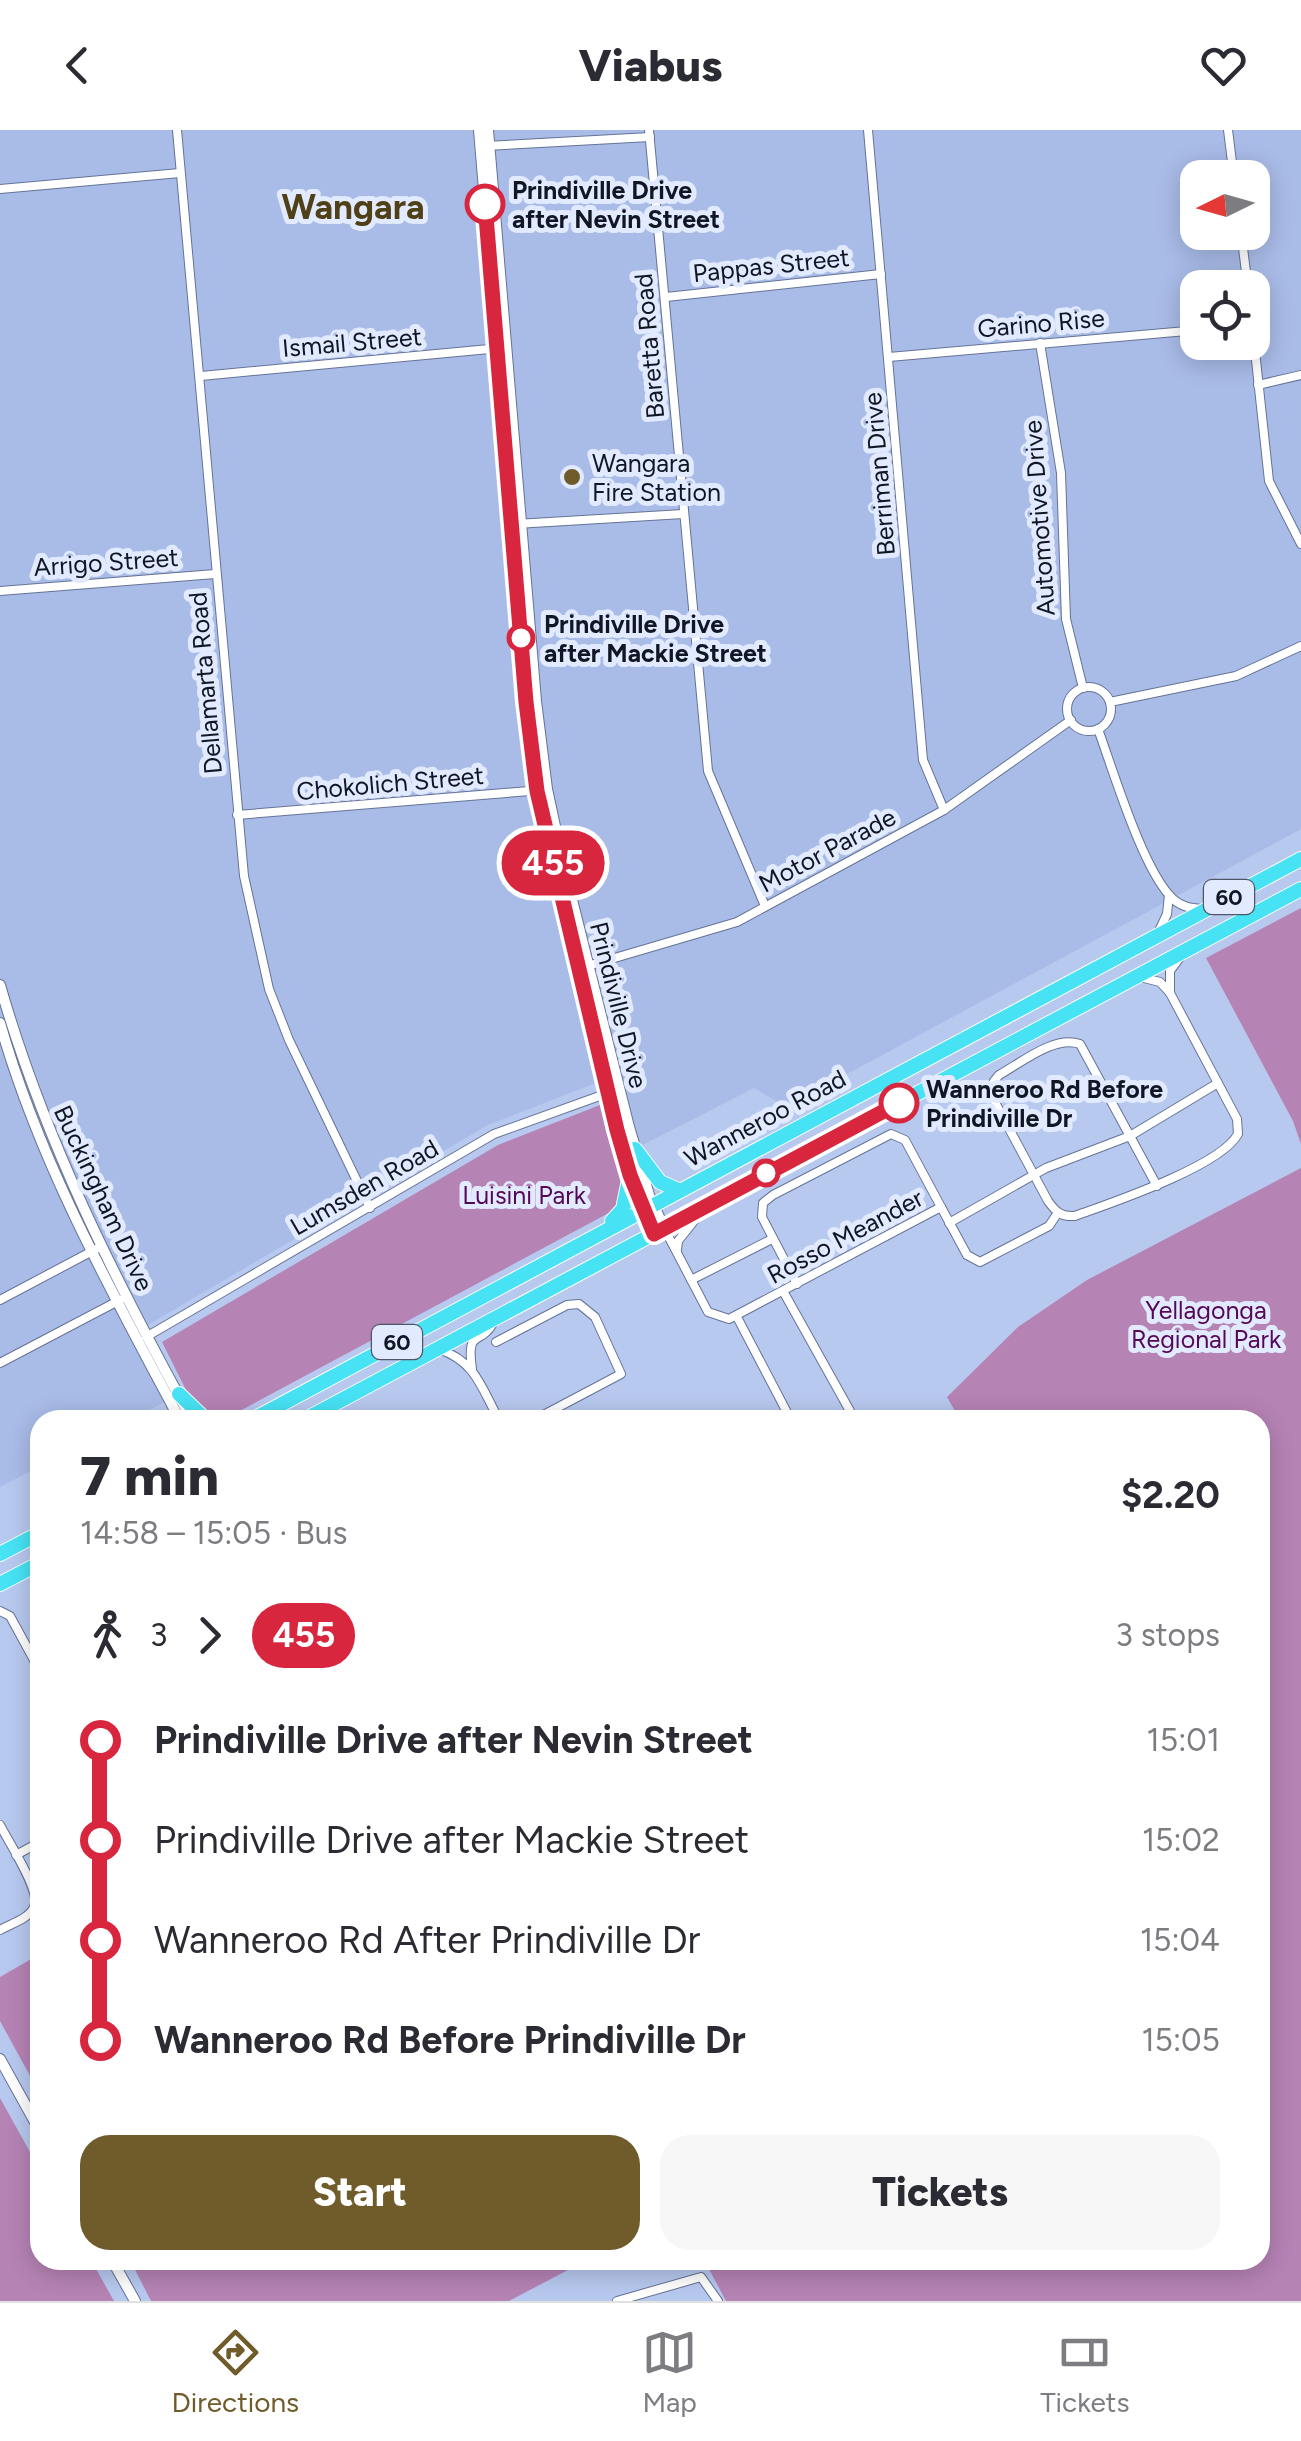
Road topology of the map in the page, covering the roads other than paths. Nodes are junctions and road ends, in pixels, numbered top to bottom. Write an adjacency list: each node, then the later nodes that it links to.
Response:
1 (177, 130): 9 (street, Dellamarta Road)
2 (478, 130): 7 (street, Prindiville Drive)
3 (488, 130): 7 (street, Prindiville Drive)
4 (868, 130): 11 (street, Berriman Drive)
5 (1228, 130): 8 (street)
6 (649, 133): 7 (street); 12 (street, Baretta Road)
7 (485, 146): 15 (street, Prindiville Drive)
8 (1232, 160)
9 (180, 173): 10 (street); 19 (street, Dellamarta Road)
10 (0, 189)
11 (881, 274): 12 (street, Pappas Street); 16 (street, Berriman Drive)
12 (666, 296): 21 (street, Baretta Road)
13 (1180, 331): 14 (street, Garino Rise)
14 (1040, 343): 16 (street, Garino Rise); 27 (street, Automotive Drive)
15 (502, 348): 19 (street, Ismail Street); 22 (street, Prindiville Drive)
16 (889, 356): 32 (street, Berriman Drive)
17 (1256, 360): 20 (street)
18 (1301, 375): 20 (street)
19 (201, 376): 24 (street, Dellamarta Road)
20 (1258, 385): 23 (street)
21 (683, 514): 22 (street); 37 (street, Baretta Road)
22 (516, 524): 31 (street, Prindiville Drive)
23 (1301, 544)
24 (215, 574): 25 (street, Arrigo Street); 33 (street, Dellamarta Road)
25 (0, 591)
26 (1301, 646): 28 (street)
27 (1083, 688): 28 (street); 29 (street)
28 (1110, 702): 30 (street)
29 (1071, 720): 30 (street); 32 (street, Motor Parade)
30 (1098, 728): 36 (street)
31 (542, 790): 33 (street, Chokolich Street); 41 (street, Prindiville Drive)
32 (944, 810): 37 (street, Motor Parade)
33 (237, 815): 57 (street, Dellamarta Road)
34 (1301, 860): 38 (highway, Wanneroo Road / 60)
35 (1301, 890): 40 (highway, Wanneroo Road / 60)
36 (1169, 895): 38 (street); 39 (street)
37 (765, 906): 41 (street, Motor Parade)
38 (1206, 909): 39 (highway, Wanneroo Road / 60)
39 (1156, 935): 53 (highway, Wanneroo Road / 60)
40 (1184, 953): 42 (highway, Wanneroo Road / 60); 44 (street)
41 (584, 967): 47 (street, Prindiville Drive)
42 (1138, 976): 44 (street); 54 (highway, Wanneroo Road / 60)
43 (0, 985): 63 (street, Buckingham Drive)
44 (1170, 993): 46 (street)
45 (0, 1023): 63 (street, Buckingham Drive)
46 (1218, 1084): 48 (street); 52 (street)
47 (614, 1091): 49 (street, Prindiville Drive); 50 (street, Prindiville Drive); 57 (street, Lumsden Road)
48 (1130, 1136): 51 (street); 51 (street); 52 (street)
49 (635, 1149): 53 (highway); 55 (street, Prindiville Drive)
50 (630, 1175): 55 (street, Prindiville Drive); 61 (highway)
51 (1034, 1176): 58 (street); 59 (street)
52 (1156, 1186): 58 (street)
53 (678, 1190): 55 (highway, Wanneroo Road / 60)
54 (711, 1202): 60 (highway, Wanneroo Road / 60); 64 (street)
55 (647, 1206): 60 (street, Prindiville Drive); 61 (highway, Wanneroo Road / 60)
56 (941, 1207): 59 (street, Rosso Meander); 62 (street); 66 (street, Rosso Meander)
57 (370, 1208): 72 (street, Lumsden Road)
58 (1057, 1214): 59 (street, Rosso Meander)
59 (949, 1222)
60 (659, 1231): 64 (street); 71 (highway, Wanneroo Road / 60)
61 (601, 1232): 81 (highway, Wanneroo Road / 60)
62 (772, 1238): 65 (street); 66 (street)
63 (96, 1250): 68 (street, Buckingham Drive); 69 (street)
64 (677, 1254): 65 (street)
65 (691, 1280): 70 (street)
66 (797, 1284): 67 (street, Rosso Meander)
67 (784, 1291): 70 (street, Rosso Meander); 86 (street)
68 (122, 1299): 72 (street, Buckingham Drive); 75 (street)
69 (0, 1300)
70 (737, 1317): 85 (street)
71 (494, 1320): 74 (highway, Wanneroo Road / 60); 76 (street)
72 (144, 1339): 77 (street, Buckingham Drive); 78 (street, Buckingham Drive)
73 (496, 1342): 84 (street)
74 (439, 1349): 76 (street); 82 (highway, Wanneroo Road / 60)
75 (0, 1363)
76 (472, 1369): 83 (street)
77 (179, 1394): 79 (street, Buckingham Drive); 80 (highway)
78 (176, 1410)
79 (187, 1410)
80 (196, 1410)
81 (271, 1410)
82 (323, 1410)
83 (494, 1410)
84 (552, 1410)
85 (786, 1410)
86 (849, 1410)
87 (30, 1538): 88 (highway)
88 (0, 1554)
89 (30, 1569): 90 (highway)
90 (0, 1584)
91 (0, 1611): 92 (street)
92 (30, 1653)
93 (0, 1825): 95 (street)
94 (30, 1848): 95 (street)
95 (16, 1856): 96 (street)
96 (30, 1881)
97 (30, 1913): 98 (street)
98 (0, 1930)
99 (0, 2059): 100 (street)
100 (30, 2113)
101 (118, 2270): 102 (street)
102 (135, 2301)
103 (618, 2301): 104 (street)
104 (718, 2301)

